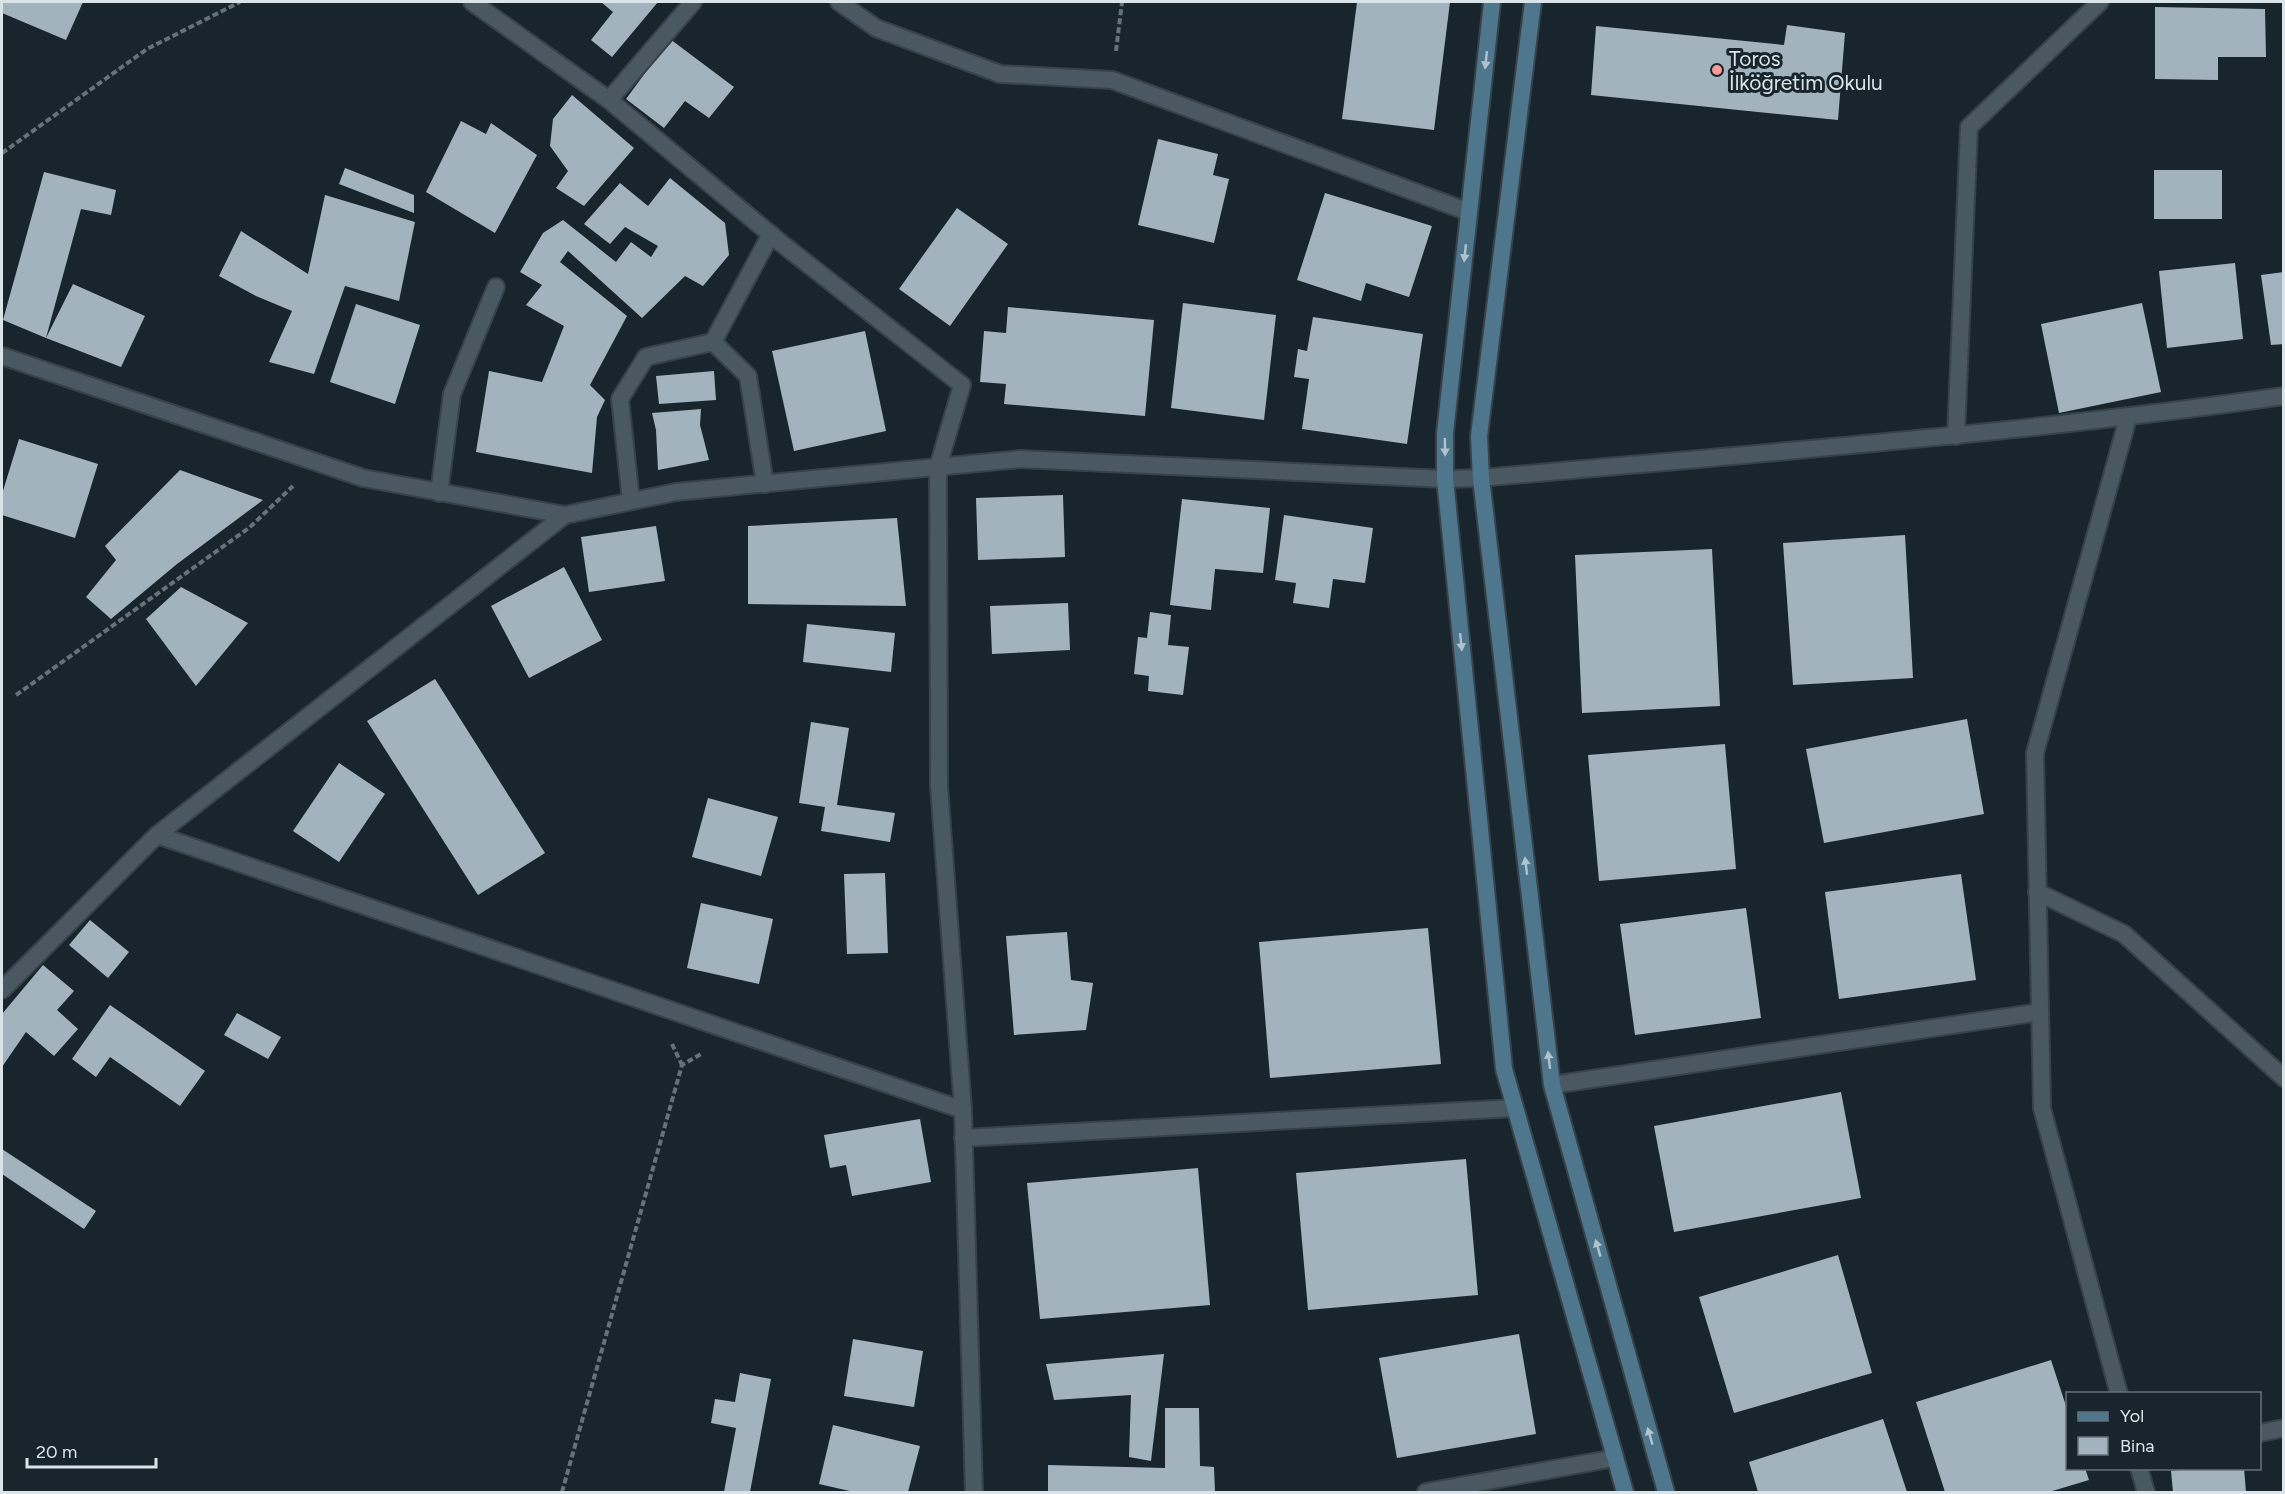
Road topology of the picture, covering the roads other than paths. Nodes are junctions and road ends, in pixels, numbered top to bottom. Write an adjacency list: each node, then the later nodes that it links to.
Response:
1 (472, 2): 7 (street)
2 (693, 2): 7 (street)
3 (839, 2): 8 (street)
4 (1492, 2): 8 (main road, one-way to 8)
5 (1533, 2): 17 (main road)
6 (2100, 2): 15 (street)
7 (609, 100): 9 (street)
8 (1469, 212): 18 (main road, one-way to 18)
9 (771, 234): 11 (street); 16 (street)
10 (496, 287): 20 (street)
11 (713, 342): 19 (street); 21 (street)
12 (2, 356): 20 (street)
13 (2283, 396): 14 (street)
14 (2128, 418): 15 (street); 24 (street)
15 (1956, 436): 17 (street)
16 (938, 467): 18 (street); 19 (street); 30 (street)
17 (1481, 478): 18 (street); 28 (main road, one-way to 17)
18 (1446, 479): 29 (main road, one-way to 29)
19 (765, 484): 21 (street)
20 (439, 493): 22 (street)
21 (631, 501): 22 (street)
22 (565, 515): 23 (street)
23 (157, 835): 25 (street); 30 (street)
24 (2037, 892): 26 (street); 27 (street)
25 (2, 990)
26 (2040, 1012): 28 (street); 32 (street)
27 (2283, 1078)
28 (1552, 1085): 40 (main road, one-way to 28)
29 (1515, 1108): 31 (street); 35 (main road)
30 (963, 1110): 31 (street)
31 (963, 1138): 37 (street)
32 (2118, 1392)
33 (2283, 1428): 34 (street)
34 (2261, 1433)
35 (1615, 1458): 38 (street); 39 (main road)
36 (2140, 1470): 41 (street)
37 (974, 1492)
38 (1426, 1492)
39 (1625, 1492)
40 (1666, 1492)
41 (2146, 1492)

